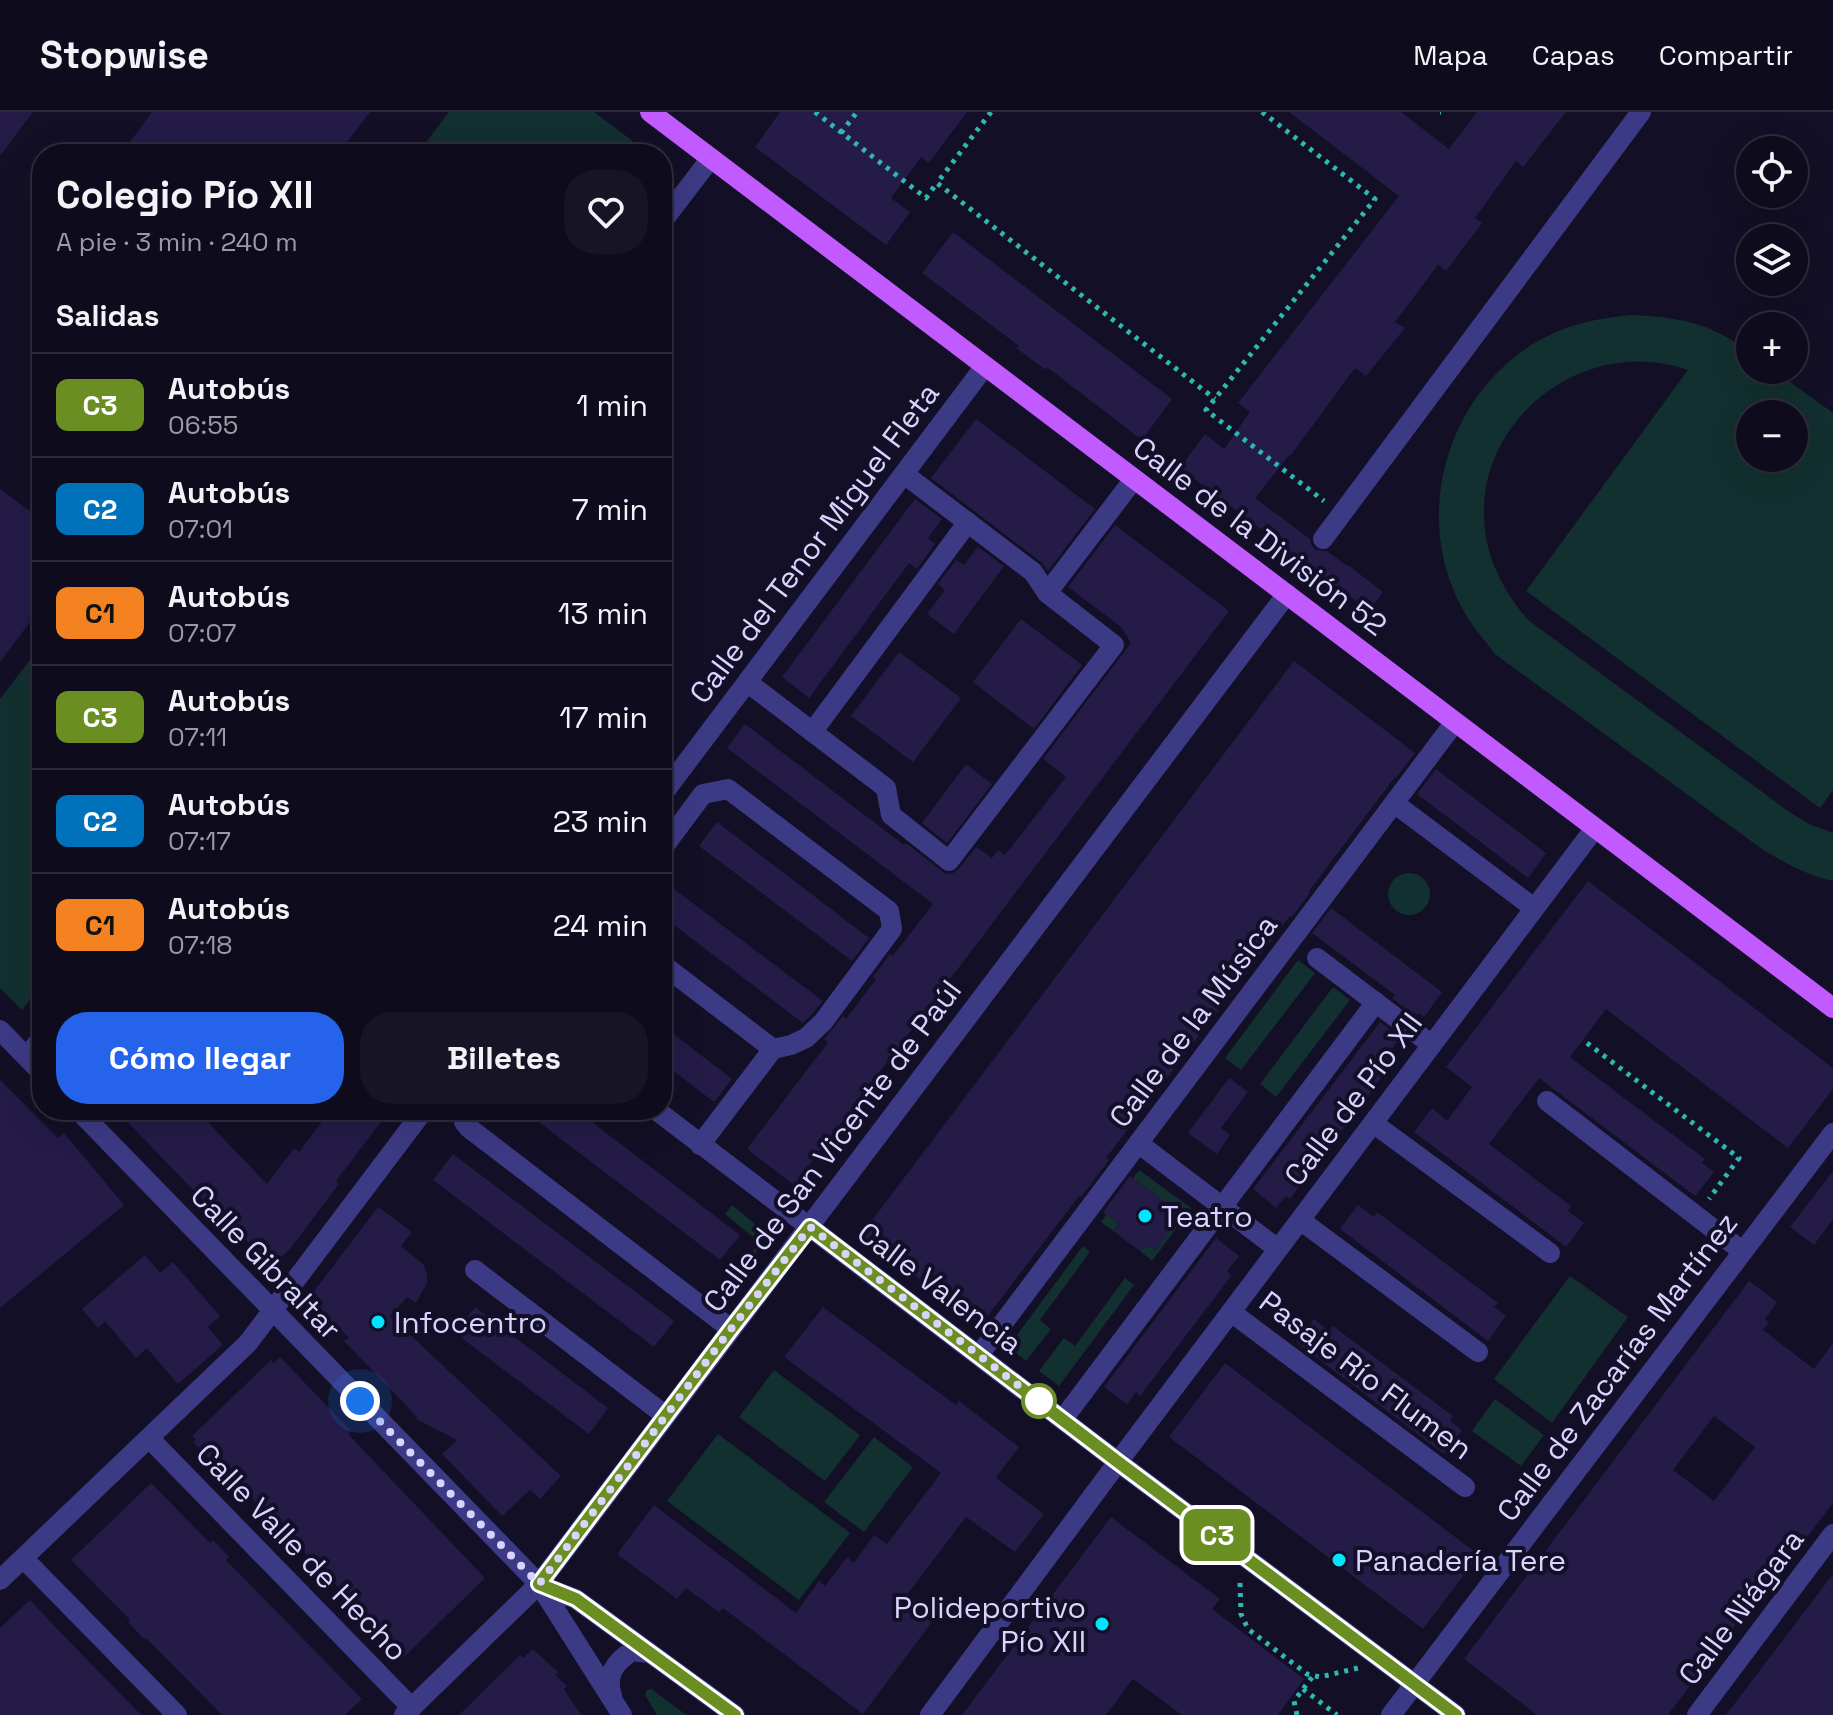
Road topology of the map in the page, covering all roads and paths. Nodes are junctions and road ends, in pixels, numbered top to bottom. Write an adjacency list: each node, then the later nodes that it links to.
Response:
1 (650, 112): 8 (main road, Calle de la División 52)
2 (815, 112): 7 (path)
3 (857, 112): 7 (path)
4 (991, 112): 9 (path)
5 (1262, 112): 12 (path)
6 (1641, 112): 15 (street)
7 (841, 133): 9 (path)
8 (711, 158): 10 (street); 11 (main road, Calle de la División 52)
9 (937, 183): 12 (path)
10 (672, 209)
11 (985, 366): 13 (street, Calle del Tenor Miguel Fleta); 14 (main road, Calle de la División 52)
12 (1215, 399): 15 (path)
13 (904, 474): 16 (street); 20 (street, Calle del Tenor Miguel Fleta)
14 (1134, 479): 18 (street); 19 (main road, Calle de la División 52)
15 (1340, 514): 17 (street)
16 (968, 522): 18 (street); 22 (street)
17 (1323, 539)
18 (1047, 593): 22 (street)
19 (1287, 594): 21 (main road, Calle de la División 52); 51 (street, Calle de San Vicente de Paúl)
20 (747, 682): 22 (street); 23 (street, Calle del Tenor Miguel Fleta)
21 (1455, 722): 24 (street, Calle de la Música); 25 (main road, Calle de la División 52)
22 (813, 731)
23 (672, 782)
24 (1394, 803): 27 (street); 46 (street, Calle de la Música)
25 (1595, 828): 27 (street, Calle de Pío XII); 31 (main road, Calle de la División 52)
26 (672, 836): 35 (street)
27 (1534, 908): 34 (street, Calle de Pío XII)
28 (1317, 958): 30 (street)
29 (672, 972): 35 (street)
30 (1376, 1002): 34 (street); 48 (street)
31 (1833, 1008)
32 (0, 1030): 37 (street)
33 (1587, 1043): 49 (path)
34 (1432, 1045): 44 (street, Calle de Pío XII)
35 (773, 1049): 47 (street)
36 (32, 1050): 37 (street)
37 (27, 1057): 38 (street)
38 (32, 1062)
39 (1547, 1101): 49 (street)
40 (88, 1120): 56 (street, Calle Gibraltar)
41 (416, 1120): 56 (street)
42 (464, 1120): 58 (street)
43 (669, 1120): 47 (street, Calle Valencia)
44 (1373, 1123): 50 (street, Calle de Pío XII); 54 (street)
45 (1833, 1133): 53 (street, Calle de Zacarías Martínez)
46 (1138, 1143): 48 (street); 60 (street, Calle de la Música)
47 (700, 1145): 51 (street, Calle Valencia)
48 (1222, 1206): 52 (street); 62 (street)
49 (1696, 1216): 53 (street)
50 (1300, 1220): 52 (street, Calle de Pío XII); 59 (street)
51 (810, 1227): 58 (street, Calle de San Vicente de Paúl); 60 (street, Calle Valencia)
52 (1278, 1249): 57 (street, Calle de Pío XII)
53 (1742, 1251): 74 (street, Calle de Zacarías Martínez)
54 (1550, 1253)
55 (475, 1270): 61 (street)
56 (272, 1311): 63 (street); 70 (street, Calle Gibraltar)
57 (1231, 1312): 64 (street, Calle de Pío XII); 65 (street, Pasaje Río Flumen)
58 (731, 1329): 61 (street, Calle de San Vicente de Paúl)
59 (1478, 1352)
60 (979, 1355): 62 (street, Calle Valencia)
61 (666, 1416): 70 (street, Calle de San Vicente de Paúl)
62 (1063, 1419): 64 (street, Calle Valencia)
63 (150, 1439): 67 (street); 77 (street, Calle Valle de Hecho)
64 (1118, 1462): 74 (street, Calle Valencia); 80 (street, Calle de Pío XII)
65 (1465, 1487)
66 (1833, 1534): 85 (street, Calle Niágara)
67 (23, 1558): 69 (street); 78 (street)
68 (1240, 1574): 73 (path)
69 (0, 1580)
70 (539, 1584): 71 (street); 76 (street, Calle Gibraltar); 77 (street, Calle de San Vicente de Paúl)
71 (649, 1653): 76 (street); 79 (street)
72 (1363, 1667): 73 (path)
73 (1313, 1676): 75 (path)
74 (1415, 1684): 83 (street, Calle de Zacarías Martínez); 84 (street, Calle Valencia)
75 (1303, 1689): 81 (path); 82 (path)
76 (618, 1708)
77 (408, 1711)
78 (177, 1715)
79 (735, 1715)
80 (930, 1715)
81 (1297, 1715)
82 (1337, 1715)
83 (1391, 1715)
84 (1456, 1715)
85 (1697, 1715)

